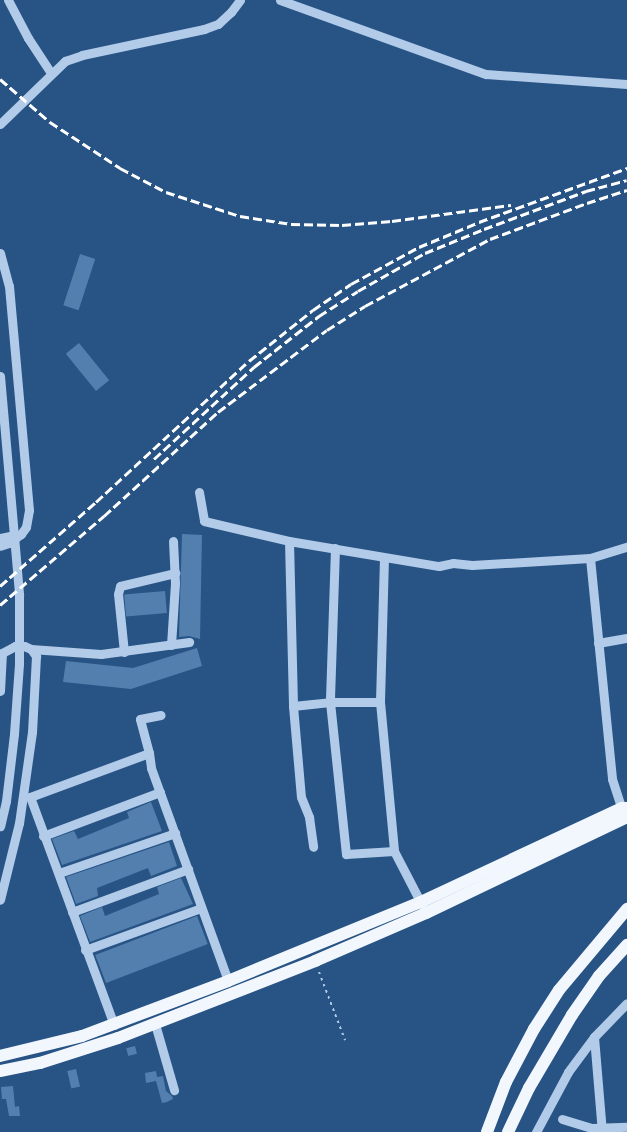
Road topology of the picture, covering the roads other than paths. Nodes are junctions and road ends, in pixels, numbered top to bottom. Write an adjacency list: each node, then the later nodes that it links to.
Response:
1 (8, 0): 4 (street)
2 (240, 0): 4 (street)
3 (280, 0): 5 (street)
4 (51, 73): 6 (street)
5 (627, 84)
6 (0, 124)
7 (0, 253): 14 (street)
8 (0, 376): 10 (street)
9 (199, 492): 13 (street)
10 (14, 535): 11 (street); 34 (street)
11 (0, 538)
12 (173, 541): 19 (street)
13 (289, 541): 16 (street); 29 (street)
14 (0, 546)
15 (627, 546): 18 (street)
16 (334, 548): 17 (street); 27 (street)
17 (384, 558): 18 (street); 28 (street)
18 (590, 558): 22 (street)
19 (175, 573): 23 (street); 25 (street)
20 (627, 638): 22 (street)
21 (189, 642): 23 (street)
22 (598, 643): 33 (street)
23 (171, 645): 25 (street)
24 (31, 649): 25 (street); 26 (street); 41 (street)
25 (124, 652)
26 (0, 691)
27 (330, 702): 28 (street); 29 (street); 38 (street)
28 (380, 702): 38 (street)
29 (293, 706): 37 (street)
30 (160, 715): 31 (street)
31 (148, 753): 32 (street); 36 (street)
32 (160, 792): 35 (street); 36 (street)
33 (625, 813): 42 (main road)
34 (0, 826)
35 (175, 833): 39 (street); 40 (street)
36 (43, 836): 40 (street)
37 (314, 847)
38 (394, 851): 42 (street)
39 (188, 869): 43 (street); 45 (street)
40 (59, 873): 45 (street)
41 (0, 900)
42 (423, 907): 48 (main road); 50 (main road)
43 (201, 908): 47 (street); 48 (street)
44 (627, 909): 59 (main road)
45 (72, 912): 47 (street)
46 (627, 945): 60 (main road)
47 (85, 950): 51 (street)
48 (228, 981): 51 (main road)
49 (627, 1003): 52 (street)
50 (156, 1024): 54 (main road); 55 (street)
51 (114, 1025): 53 (main road)
52 (594, 1037): 58 (street); 61 (street)
53 (0, 1056)
54 (0, 1071)
55 (174, 1090)
56 (562, 1119): 58 (street)
57 (627, 1127): 58 (street)
58 (602, 1130)
59 (487, 1132)
60 (508, 1132)
61 (536, 1132)

